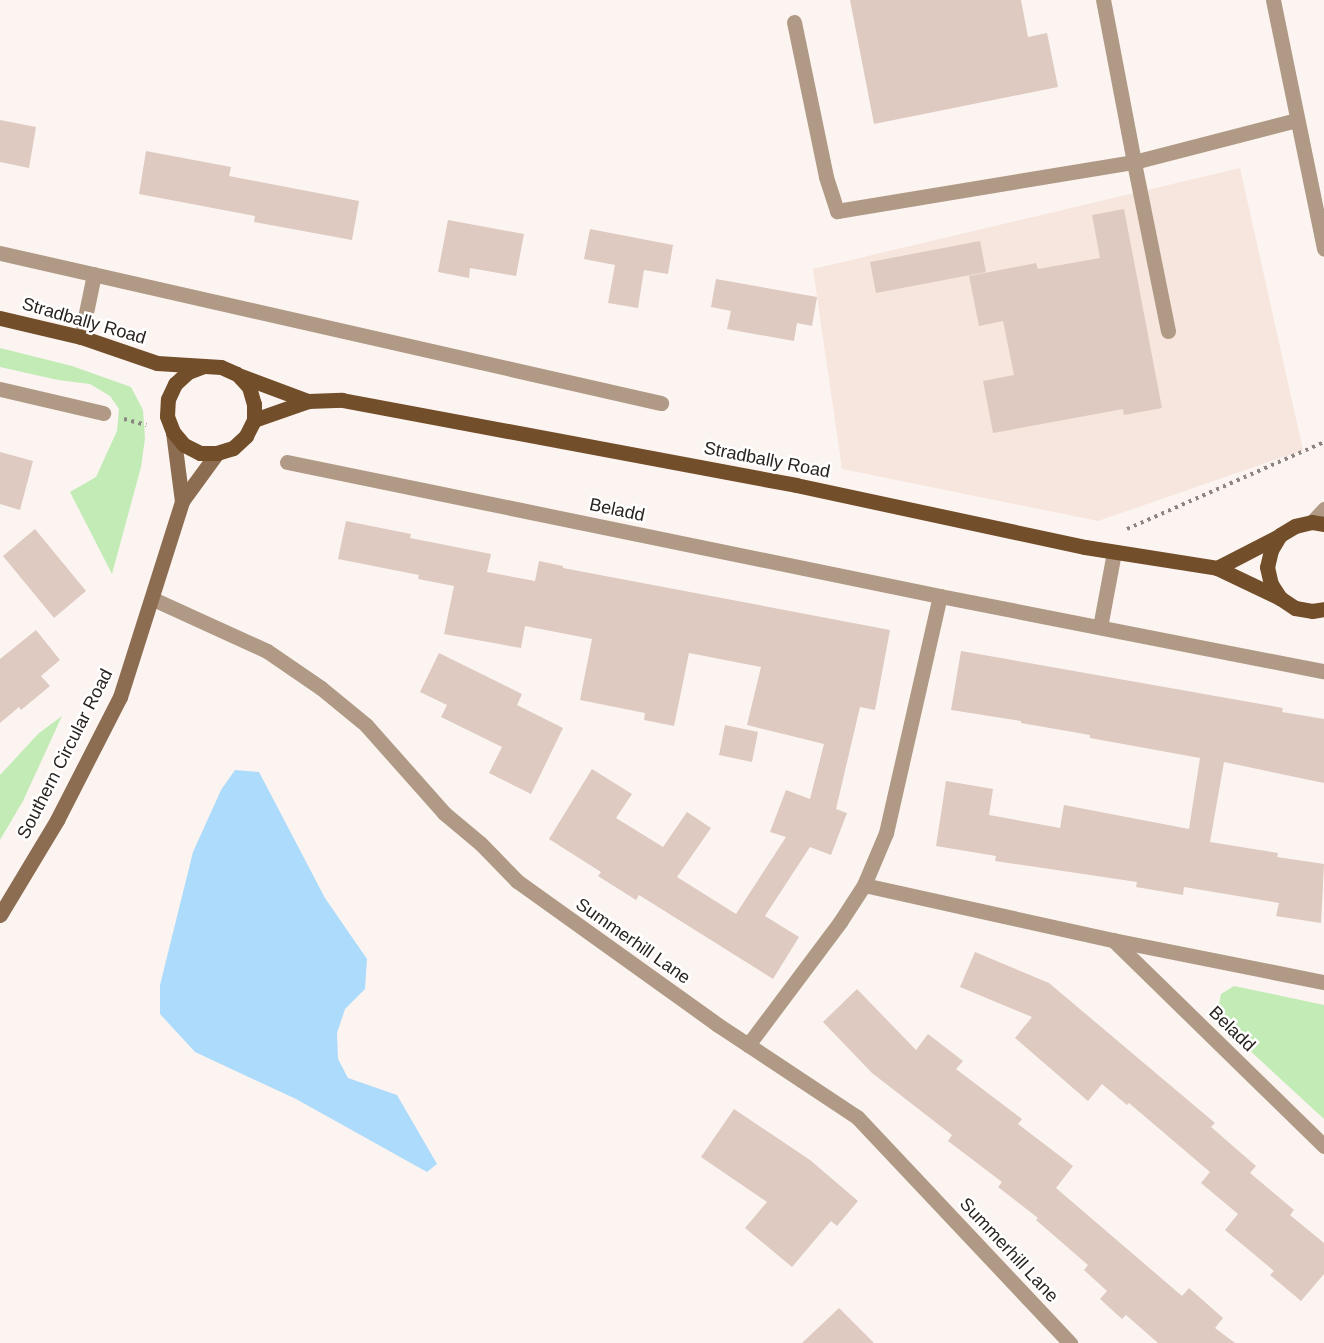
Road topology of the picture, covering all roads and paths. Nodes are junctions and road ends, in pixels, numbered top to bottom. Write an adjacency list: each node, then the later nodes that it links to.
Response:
1 (1103, 0): 5 (street)
2 (1273, 0): 4 (street)
3 (795, 22): 5 (street)
4 (1296, 120): 5 (street); 6 (street)
5 (1134, 162): 10 (street)
6 (1324, 249)
7 (0, 253): 8 (street)
8 (94, 274): 11 (street); 18 (street)
9 (0, 318): 11 (main road, Stradbally Road)
10 (1168, 331)
11 (81, 337): 12 (main road, Stradbally Road)
12 (158, 363): 13 (main road, Stradbally Road); 15 (main road, Stradbally Road)
13 (204, 366): 14 (main road); 15 (main road)
14 (237, 374): 17 (main road, Stradbally Road); 20 (main road)
15 (175, 384): 21 (main road)
16 (0, 389): 19 (street)
17 (308, 401): 20 (main road, Stradbally Road); 29 (main road, Stradbally Road)
18 (661, 403)
19 (103, 413): 21 (path)
20 (254, 420): 23 (main road)
21 (172, 432): 23 (main road); 25 (main road, Southern Circular Road)
22 (1324, 442): 29 (path)
23 (217, 453): 25 (main road, Southern Circular Road)
24 (286, 462): 32 (street, Beladd)
25 (182, 501): 34 (main road, Southern Circular Road)
26 (1324, 509): 27 (street)
27 (1318, 523): 28 (main road)
28 (1280, 535): 31 (main road); 33 (main road)
29 (1085, 547): 30 (main road, Stradbally Road)
30 (1114, 552): 31 (main road, Stradbally Road); 36 (street)
31 (1217, 568): 33 (main road, Stradbally Road)
32 (940, 596): 36 (street, Beladd); 38 (street)
33 (1280, 598): 35 (main road, Stradbally Road)
34 (153, 599): 39 (main road, Southern Circular Road); 42 (street, Summerhill Lane)
35 (1324, 609)
36 (1100, 627): 37 (street, Beladd)
37 (1324, 671)
38 (864, 885): 40 (street); 42 (street)
39 (0, 915)
40 (1113, 940): 41 (street); 43 (street, Beladd)
41 (1324, 982)
42 (748, 1045): 44 (street, Summerhill Lane)
43 (1324, 1146)
44 (1070, 1343)

